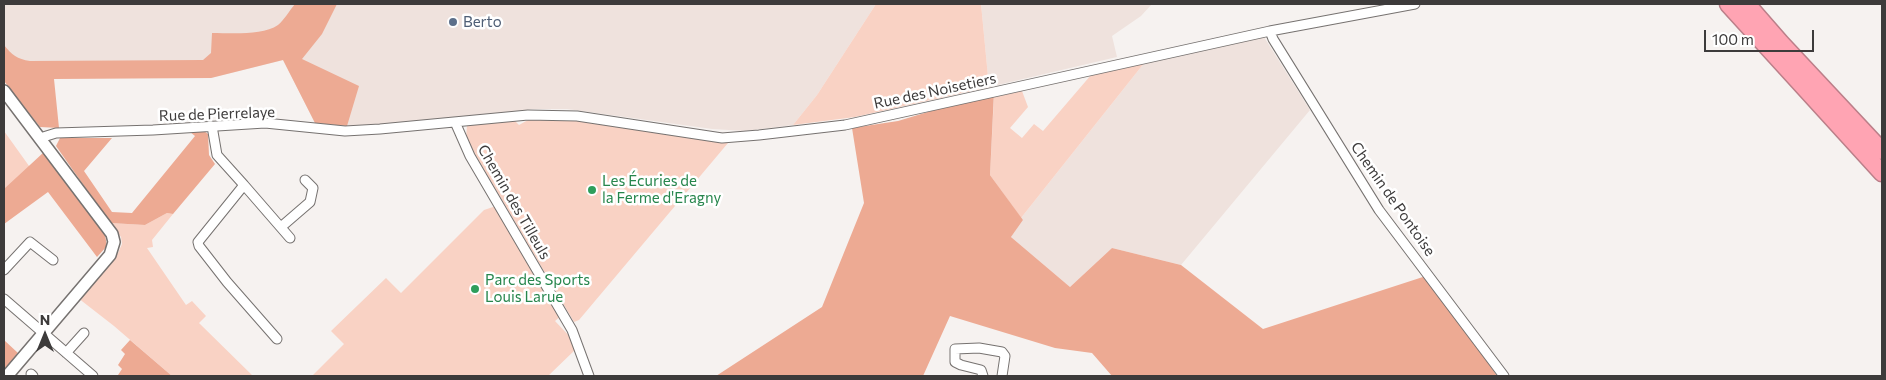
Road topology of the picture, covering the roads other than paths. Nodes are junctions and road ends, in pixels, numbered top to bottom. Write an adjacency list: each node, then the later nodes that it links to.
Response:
1 (1415, 4): 4 (street, Rue des Noisetiers)
2 (1728, 4): 10 (highway)
3 (1747, 4): 9 (highway)
4 (1270, 31): 6 (street, Rue des Noisetiers); 27 (street, Chemin de Pontoise)
5 (4, 91): 8 (street)
6 (455, 122): 7 (street, Rue de Pierrelaye); 24 (street, Chemin des Tilleuls)
7 (212, 126): 8 (street, Rue de Pierrelaye); 12 (street)
8 (40, 138): 19 (street)
9 (1882, 151)
10 (1882, 173)
11 (305, 180): 13 (street)
12 (244, 185): 13 (street); 20 (street)
13 (281, 227): 14 (street)
14 (290, 238)
15 (53, 260): 16 (street)
16 (4, 270)
17 (4, 299): 19 (street)
18 (84, 333): 21 (street)
19 (43, 334): 21 (street); 23 (street)
20 (277, 340)
21 (66, 354): 22 (street)
22 (87, 374)
23 (7, 376)
24 (589, 376)
25 (983, 376): 26 (street)
26 (1002, 376)
27 (1504, 376)

